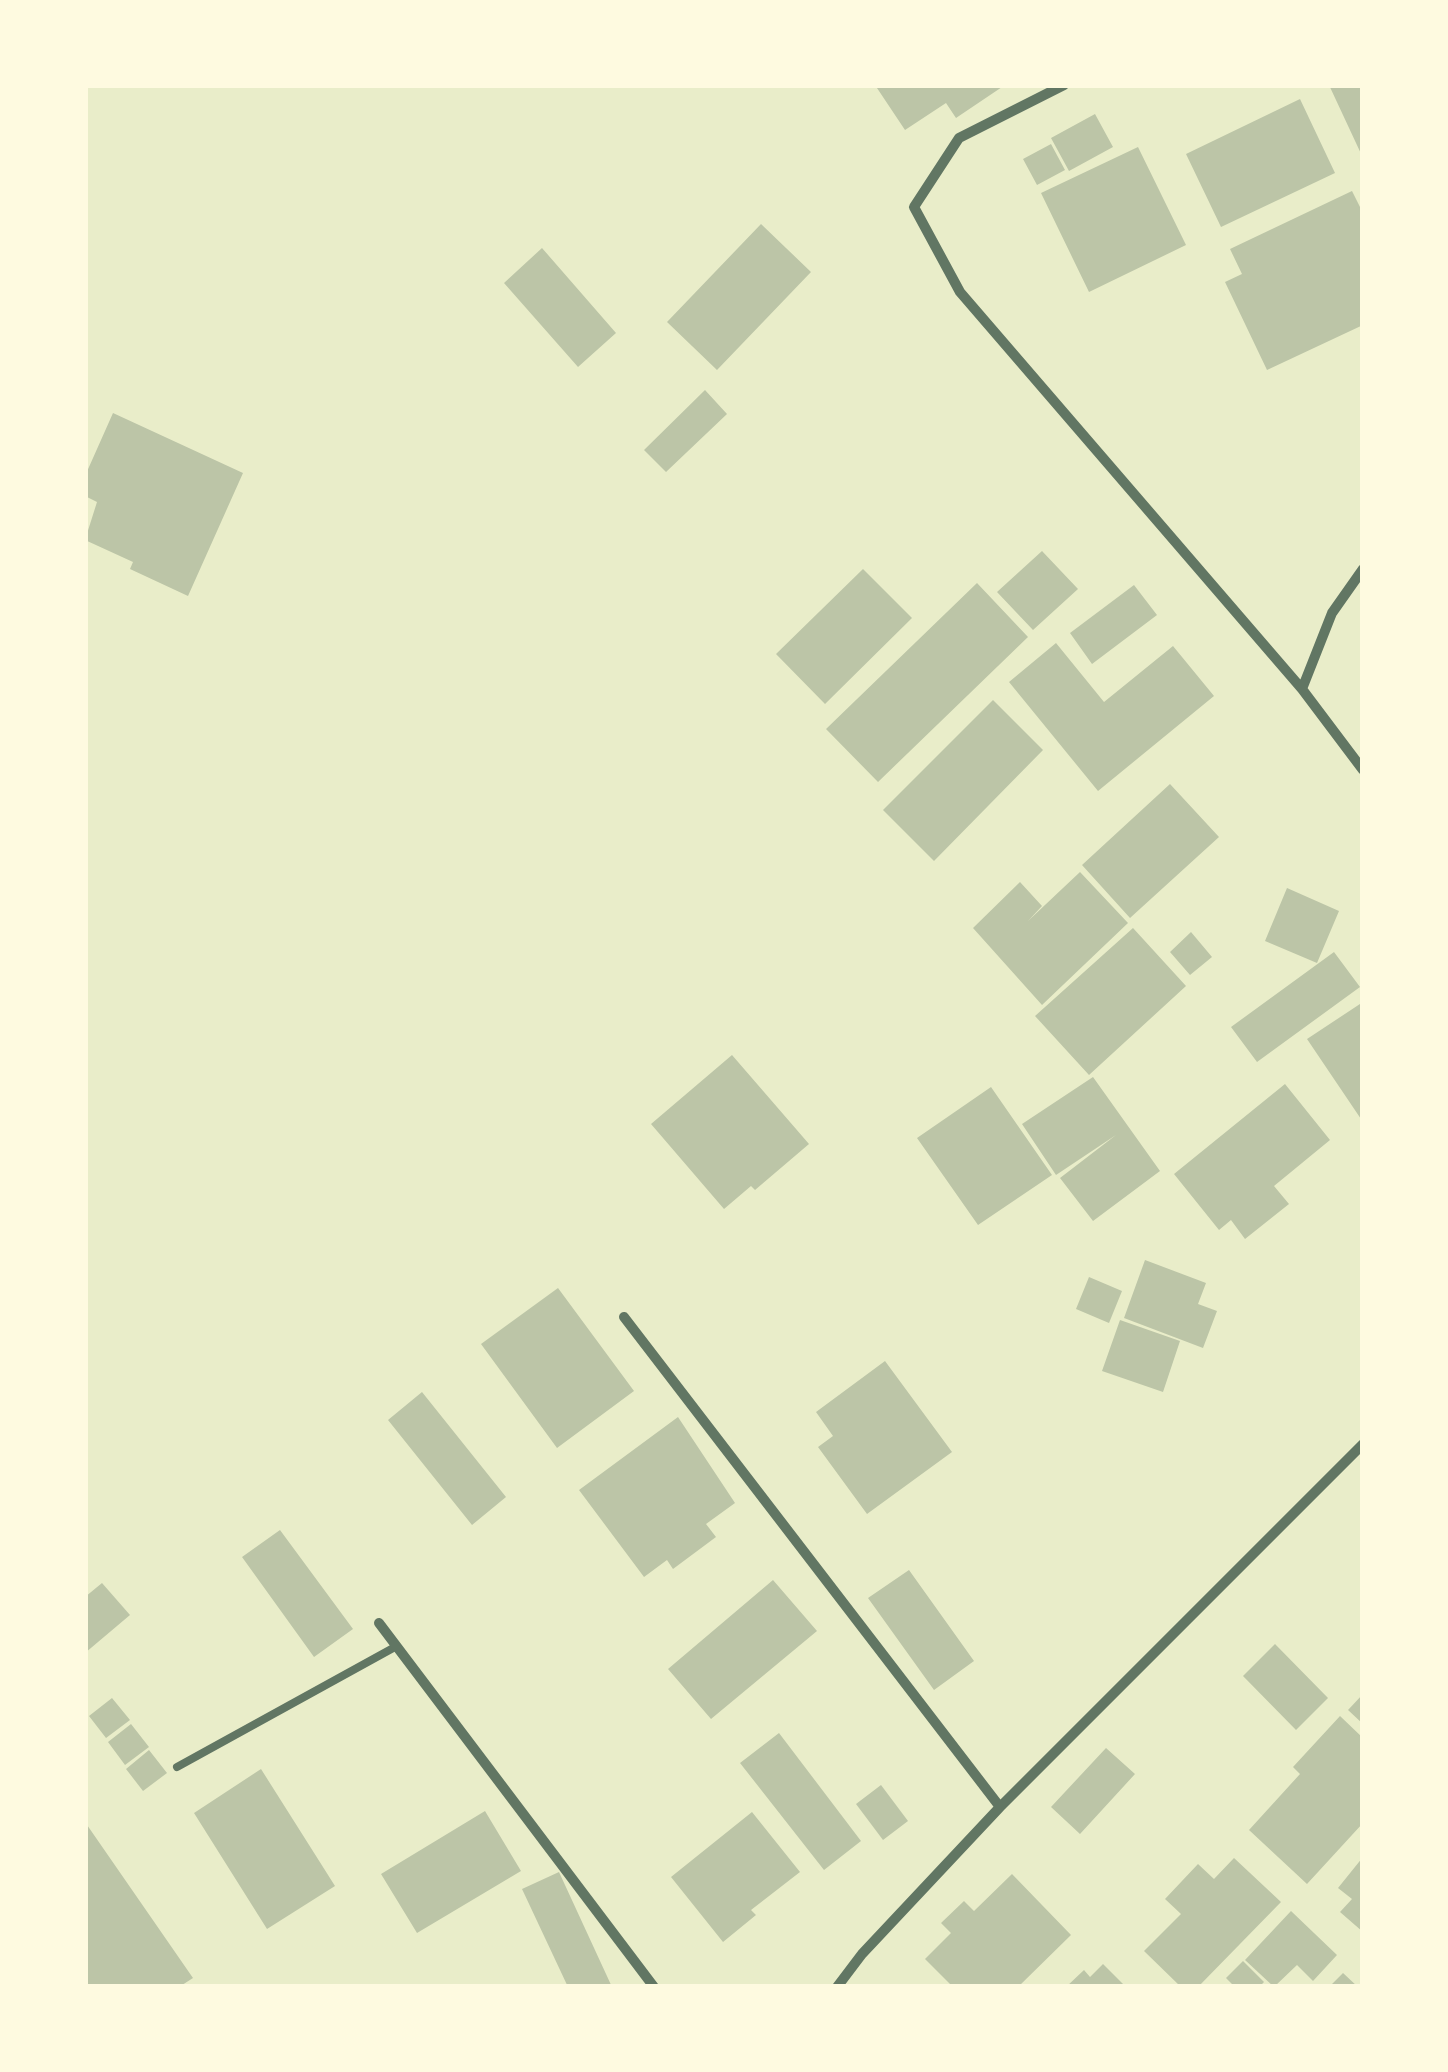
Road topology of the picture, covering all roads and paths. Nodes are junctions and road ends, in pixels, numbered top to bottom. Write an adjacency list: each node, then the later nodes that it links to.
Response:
1 (1064, 85): 3 (street)
2 (1363, 568): 3 (street)
3 (1302, 689): 4 (street)
4 (1363, 770)
5 (624, 1317): 10 (street)
6 (1363, 1444): 10 (street)
7 (379, 1623): 8 (street)
8 (395, 1648): 9 (lane); 11 (street)
9 (177, 1767)
10 (1000, 1807): 12 (street)
11 (654, 1987)
12 (838, 1987)

